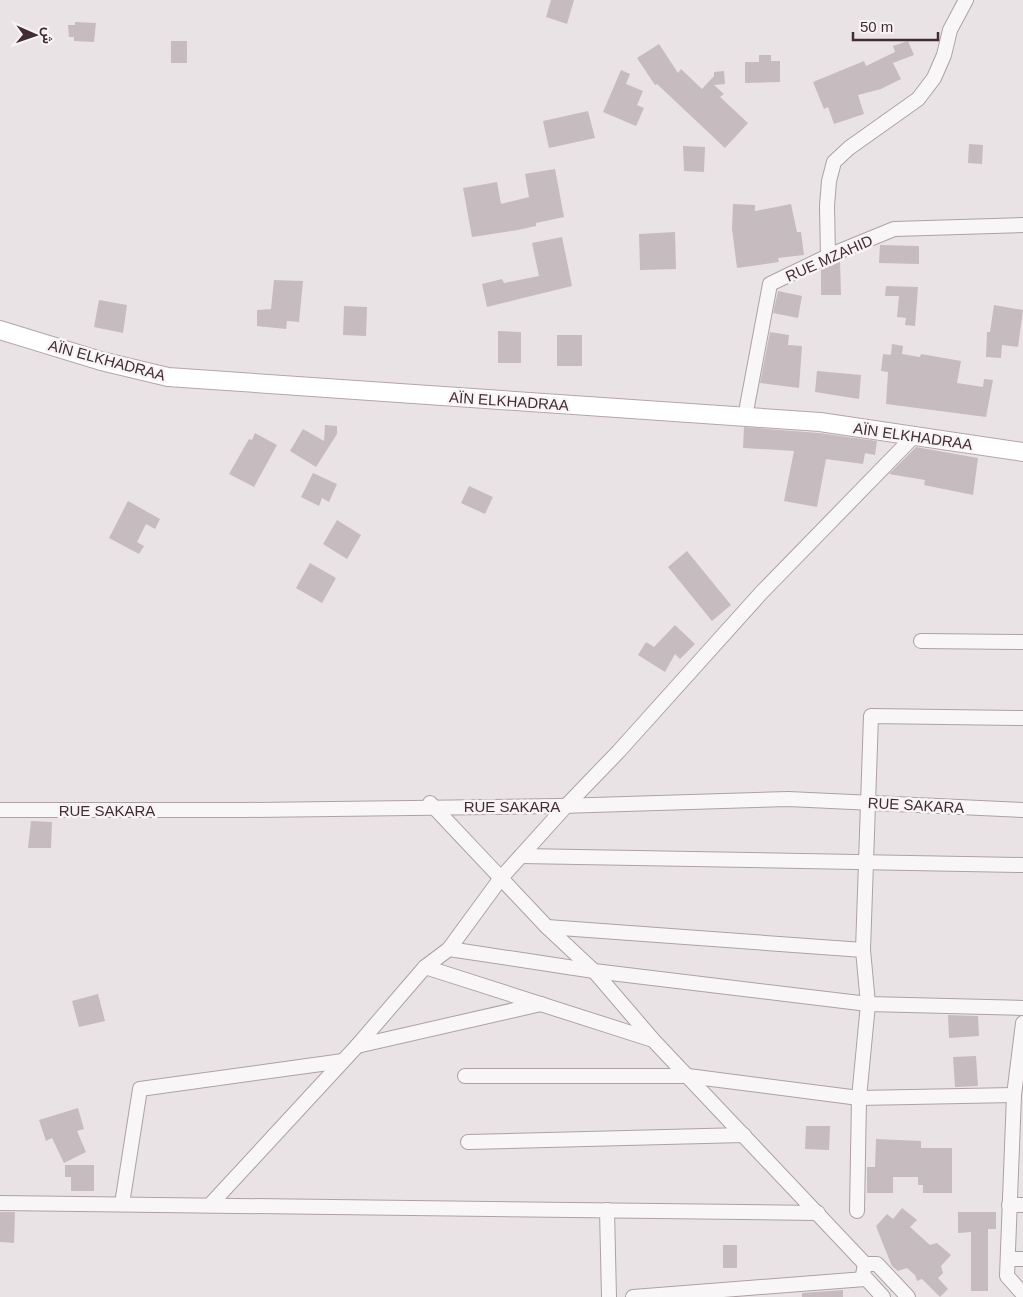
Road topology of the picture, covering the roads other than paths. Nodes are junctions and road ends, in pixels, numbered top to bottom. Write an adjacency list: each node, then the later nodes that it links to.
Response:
1 (966, 0): 3 (street)
2 (1023, 225): 3 (street, RUE MZAHID)
3 (828, 256): 5 (street, RUE MZAHID)
4 (0, 330): 5 (main road, AÏN ELKHADRAA)
5 (745, 417): 6 (main road, AÏN ELKHADRAA)
6 (914, 436): 7 (main road, AÏN ELKHADRAA); 13 (street)
7 (1023, 452)
8 (921, 641): 9 (street)
9 (1023, 642)
10 (1023, 718): 11 (street)
11 (868, 802): 13 (street, RUE SAKARA); 15 (street, RUE SAKARA); 17 (street)
12 (430, 803): 13 (street, RUE SAKARA); 14 (street, RUE SAKARA); 19 (street)
13 (566, 806): 16 (street)
14 (0, 810)
15 (1023, 810)
16 (521, 856): 17 (street); 19 (street)
17 (866, 863): 18 (street); 22 (street)
18 (1023, 865)
19 (502, 878): 20 (street); 21 (street)
20 (547, 927): 22 (street); 24 (street)
21 (449, 949): 23 (street); 24 (street)
22 (863, 950): 26 (street)
23 (425, 967): 25 (street); 30 (street)
24 (594, 971): 26 (street); 29 (street)
25 (542, 1004): 29 (street); 30 (street)
26 (868, 1004): 27 (street); 35 (street)
27 (1023, 1008)
28 (1023, 1023): 34 (street)
29 (654, 1040): 33 (street)
30 (356, 1046): 31 (street)
31 (343, 1061): 39 (street); 40 (street)
32 (465, 1076): 33 (street)
33 (688, 1076): 35 (street); 36 (street)
34 (1014, 1095): 35 (street); 41 (street)
35 (860, 1098): 44 (street)
36 (744, 1135): 37 (street); 45 (street)
37 (468, 1142)
38 (0, 1203): 39 (street)
39 (122, 1204): 40 (street)
40 (210, 1205): 43 (street)
41 (1009, 1205): 42 (street); 46 (street)
42 (1023, 1206)
43 (607, 1210): 45 (street); 51 (street)
44 (857, 1211)
45 (818, 1213): 48 (street)
46 (1008, 1259): 47 (street); 50 (street)
47 (1023, 1259)
48 (865, 1264): 49 (street); 54 (street)
49 (869, 1287): 52 (street); 53 (street)
50 (1023, 1294)
51 (608, 1297)
52 (633, 1297)
53 (883, 1297)
54 (908, 1297)

